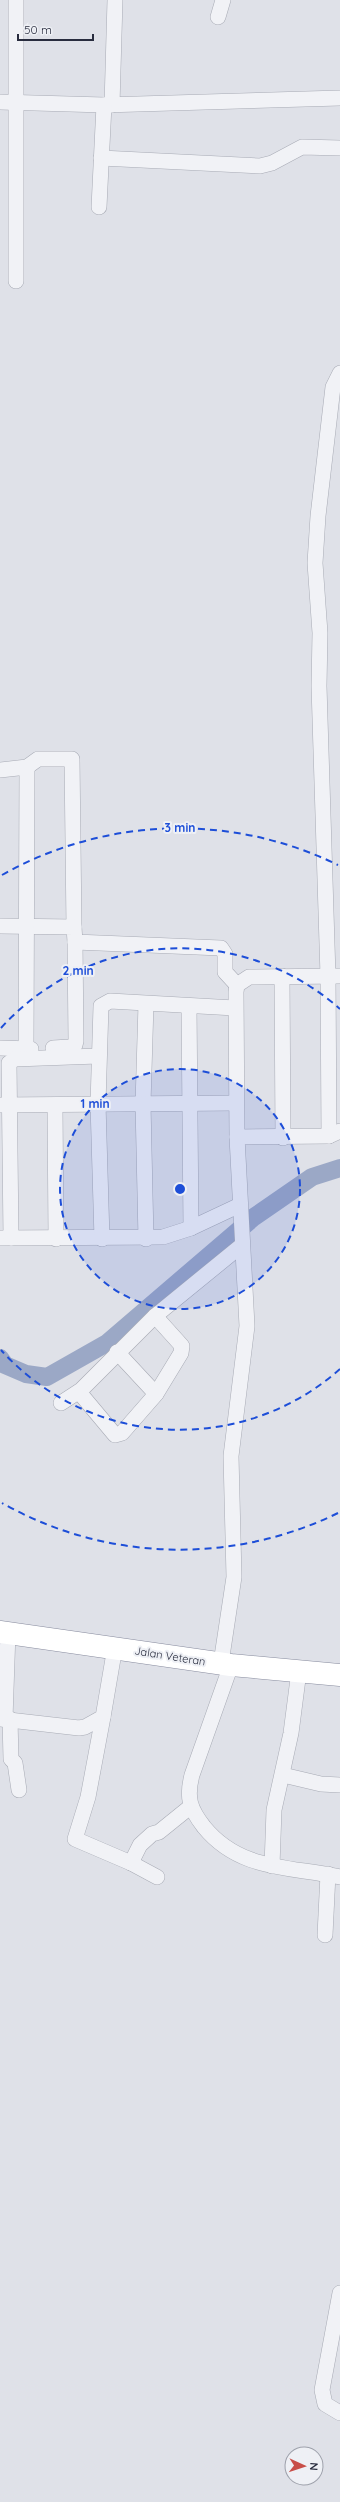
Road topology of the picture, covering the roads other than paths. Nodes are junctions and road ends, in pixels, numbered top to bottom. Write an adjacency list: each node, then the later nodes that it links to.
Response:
1 (16, 0): 6 (street)
2 (115, 0): 8 (street)
3 (223, 0): 4 (street)
4 (218, 17)
5 (340, 98): 8 (street)
6 (16, 101): 7 (street); 8 (street); 12 (street)
7 (0, 102)
8 (108, 105): 10 (street)
9 (340, 148): 10 (street)
10 (101, 158): 11 (street)
11 (99, 207)
12 (16, 281)
13 (340, 373): 21 (street)
14 (27, 767): 15 (street); 17 (street); 18 (street)
15 (0, 770)
16 (0, 926): 17 (street)
17 (28, 927): 18 (street); 27 (street)
18 (74, 927): 19 (street)
19 (75, 942): 22 (street); 27 (street)
20 (282, 976): 21 (street); 22 (street); 37 (street)
21 (334, 976): 35 (street)
22 (238, 985): 25 (street)
23 (146, 1004): 24 (street); 28 (street); 32 (street)
24 (190, 1006): 25 (street); 29 (street)
25 (235, 1008): 30 (street)
26 (0, 1048): 27 (street)
27 (26, 1049)
28 (98, 1056): 31 (street); 34 (street)
29 (189, 1103): 30 (street); 32 (street); 39 (street)
30 (236, 1103): 36 (street)
31 (98, 1104): 32 (street); 33 (street); 42 (street)
32 (144, 1104): 43 (street)
33 (54, 1105): 34 (street); 41 (street)
34 (4, 1106): 40 (street)
35 (334, 1134): 37 (street)
36 (237, 1138): 37 (street); 38 (street)
37 (283, 1138)
38 (240, 1209): 39 (street); 44 (street)
39 (191, 1228): 43 (street)
40 (5, 1238): 41 (street)
41 (56, 1239): 42 (street)
42 (102, 1239): 43 (street)
43 (146, 1239)
44 (242, 1243): 45 (street); 52 (street)
45 (155, 1316): 46 (street); 48 (street)
46 (117, 1352): 47 (street); 48 (street)
47 (78, 1392): 48 (street); 49 (street)
48 (156, 1394)
49 (61, 1403)
50 (4, 1632): 51 (highway, Jalan Veteran); 56 (street)
51 (115, 1647): 52 (highway, Jalan Veteran); 55 (street)
52 (226, 1664): 53 (highway, Jalan Veteran); 60 (street)
53 (299, 1671): 54 (highway, Jalan Veteran); 57 (street)
54 (340, 1675)
55 (103, 1716): 56 (street); 61 (street)
56 (5, 1719): 59 (street)
57 (283, 1775): 58 (street); 62 (street)
58 (340, 1785)
59 (20, 1790)
60 (190, 1807): 61 (street); 62 (street)
61 (131, 1863): 64 (street)
62 (272, 1866): 63 (street)
63 (334, 1876): 65 (street)
64 (156, 1877)
65 (325, 1935)
66 (340, 2293): 67 (street)
67 (340, 2413)

